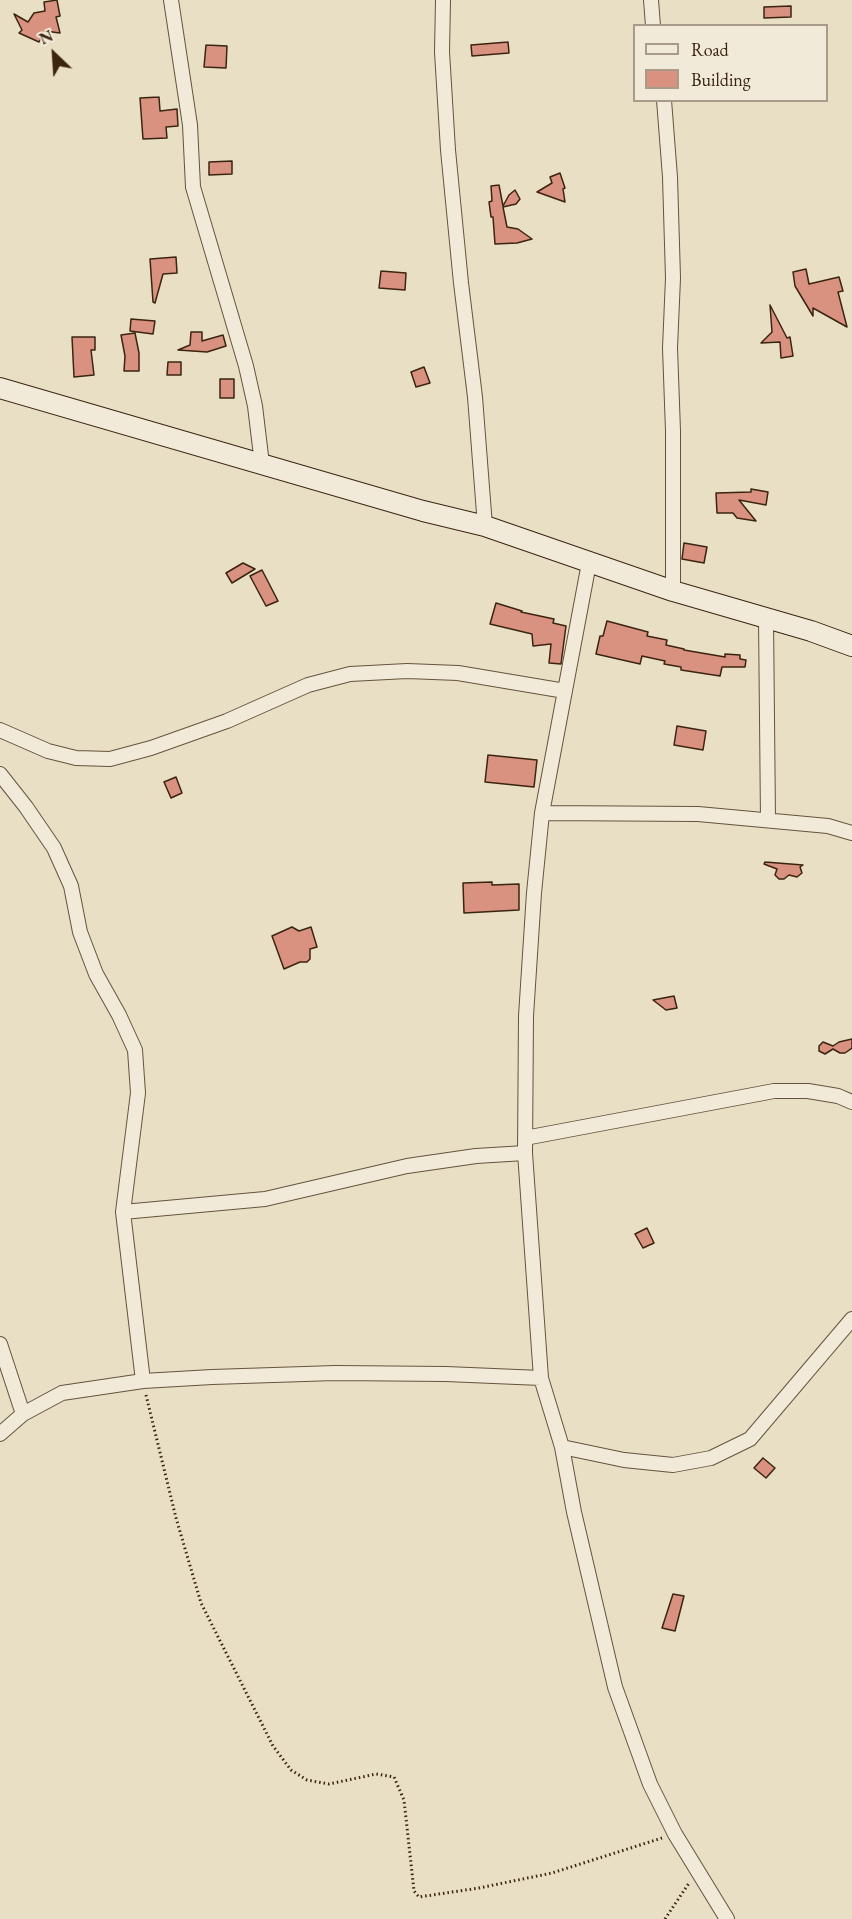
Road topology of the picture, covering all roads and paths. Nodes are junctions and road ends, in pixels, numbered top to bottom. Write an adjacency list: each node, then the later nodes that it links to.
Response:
1 (171, 0): 7 (street)
2 (443, 0): 8 (street)
3 (651, 0): 4 (street)
4 (653, 24)
5 (664, 102): 10 (street)
6 (0, 388): 7 (main road)
7 (262, 464): 8 (main road)
8 (485, 526): 9 (main road)
9 (589, 563): 10 (main road); 13 (street)
10 (673, 591): 11 (main road)
11 (766, 618): 12 (main road); 17 (street)
12 (852, 646)
13 (565, 691): 14 (street); 16 (street)
14 (0, 730)
15 (0, 774): 22 (street)
16 (542, 813): 17 (street); 20 (street)
17 (768, 820): 18 (street)
18 (852, 833)
19 (852, 1102): 20 (street)
20 (525, 1138): 21 (street)
21 (525, 1153): 22 (street); 25 (street)
22 (123, 1212): 26 (street)
23 (852, 1319): 29 (street)
24 (0, 1344): 27 (street)
25 (542, 1378): 26 (street); 29 (street)
26 (143, 1381): 27 (street); 30 (path)
27 (24, 1414): 28 (street)
28 (0, 1434)
29 (562, 1447): 30 (street)
30 (675, 1834): 31 (street)
31 (698, 1870): 32 (path); 33 (street)
32 (666, 1919)
33 (727, 1919)

